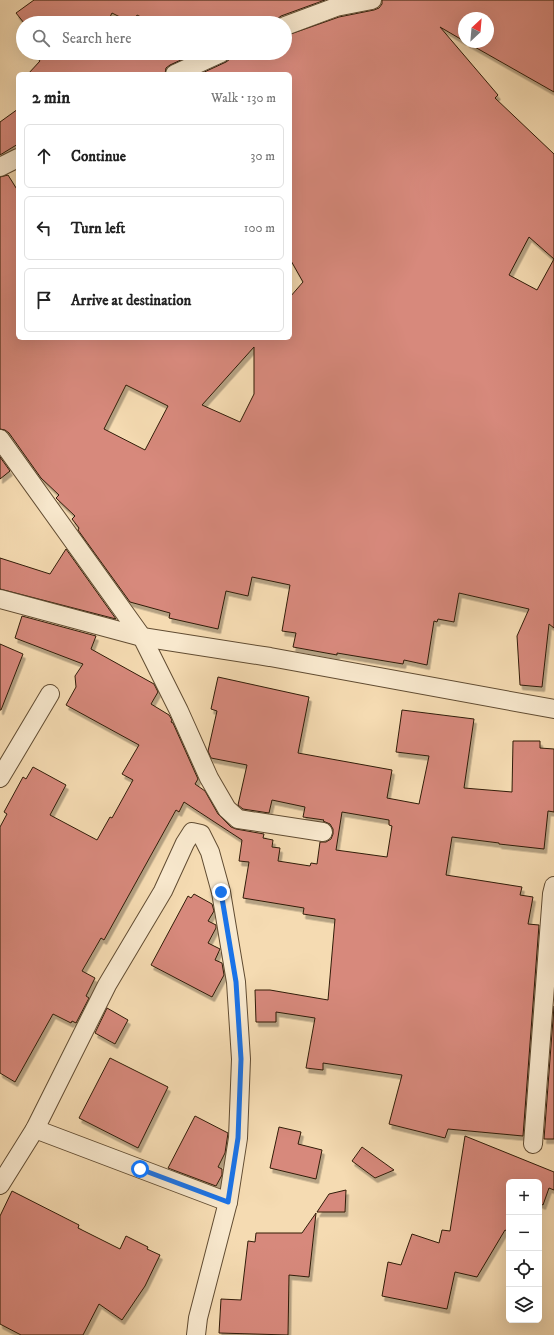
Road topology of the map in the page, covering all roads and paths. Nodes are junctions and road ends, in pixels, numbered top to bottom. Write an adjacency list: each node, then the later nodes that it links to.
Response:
1 (372, 0): 2 (street)
2 (292, 23)
3 (206, 60): 4 (street)
4 (179, 72)
5 (16, 159): 6 (street)
6 (0, 167)
7 (0, 439): 9 (street)
8 (0, 599): 9 (street)
9 (142, 636): 11 (street); 13 (street)
10 (50, 694): 12 (street)
11 (554, 709)
12 (0, 778)
13 (323, 832)
14 (554, 886): 16 (street)
15 (35, 1129): 17 (street); 18 (street); 18 (street)
16 (533, 1144)
17 (0, 1185)
18 (228, 1202): 19 (street)
19 (196, 1335)

